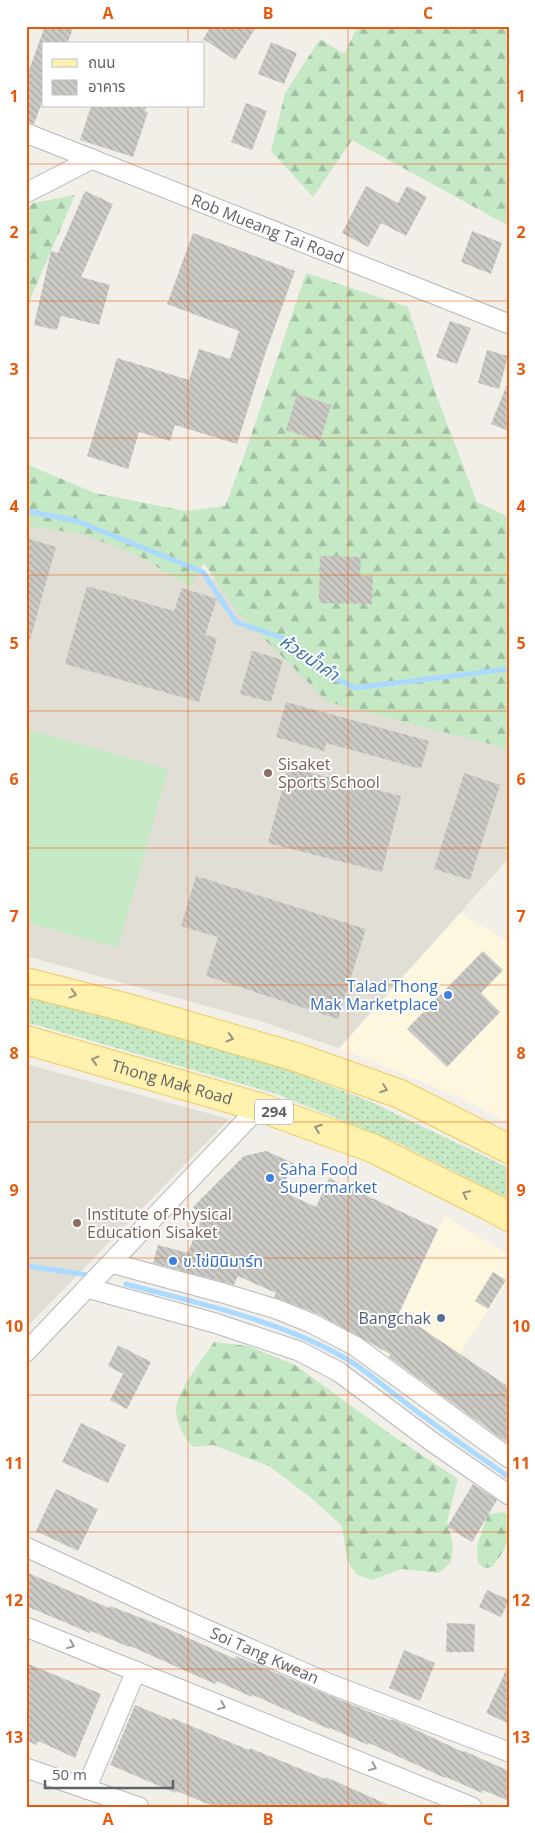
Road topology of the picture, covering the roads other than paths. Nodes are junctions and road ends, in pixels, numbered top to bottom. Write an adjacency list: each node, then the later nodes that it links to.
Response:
1 (26, 133): 2 (street, Rob Mueang Tai Road)
2 (92, 159): 3 (street); 4 (street, Rob Mueang Tai Road)
3 (26, 193)
4 (509, 324)
5 (26, 982): 8 (main road, one-way to 8)
6 (26, 1040): 7 (main road, Thong Mak Road / 294, one-way to 6)
7 (259, 1106): 9 (main road, Thong Mak Road / 294, one-way to 7); 10 (street)
8 (509, 1149)
9 (509, 1217)
10 (111, 1263): 11 (street); 13 (street)
11 (87, 1288): 12 (street); 14 (street)
12 (26, 1352)
13 (509, 1458)
14 (509, 1495)
15 (26, 1547): 18 (street, Soi Tang Kwean)
16 (26, 1627): 17 (street, one-way to 17)
17 (136, 1671): 20 (street); 22 (street, one-way to 22)
18 (509, 1752)
19 (26, 1768): 20 (street)
20 (86, 1789): 21 (street)
21 (139, 1807)
22 (472, 1807)

